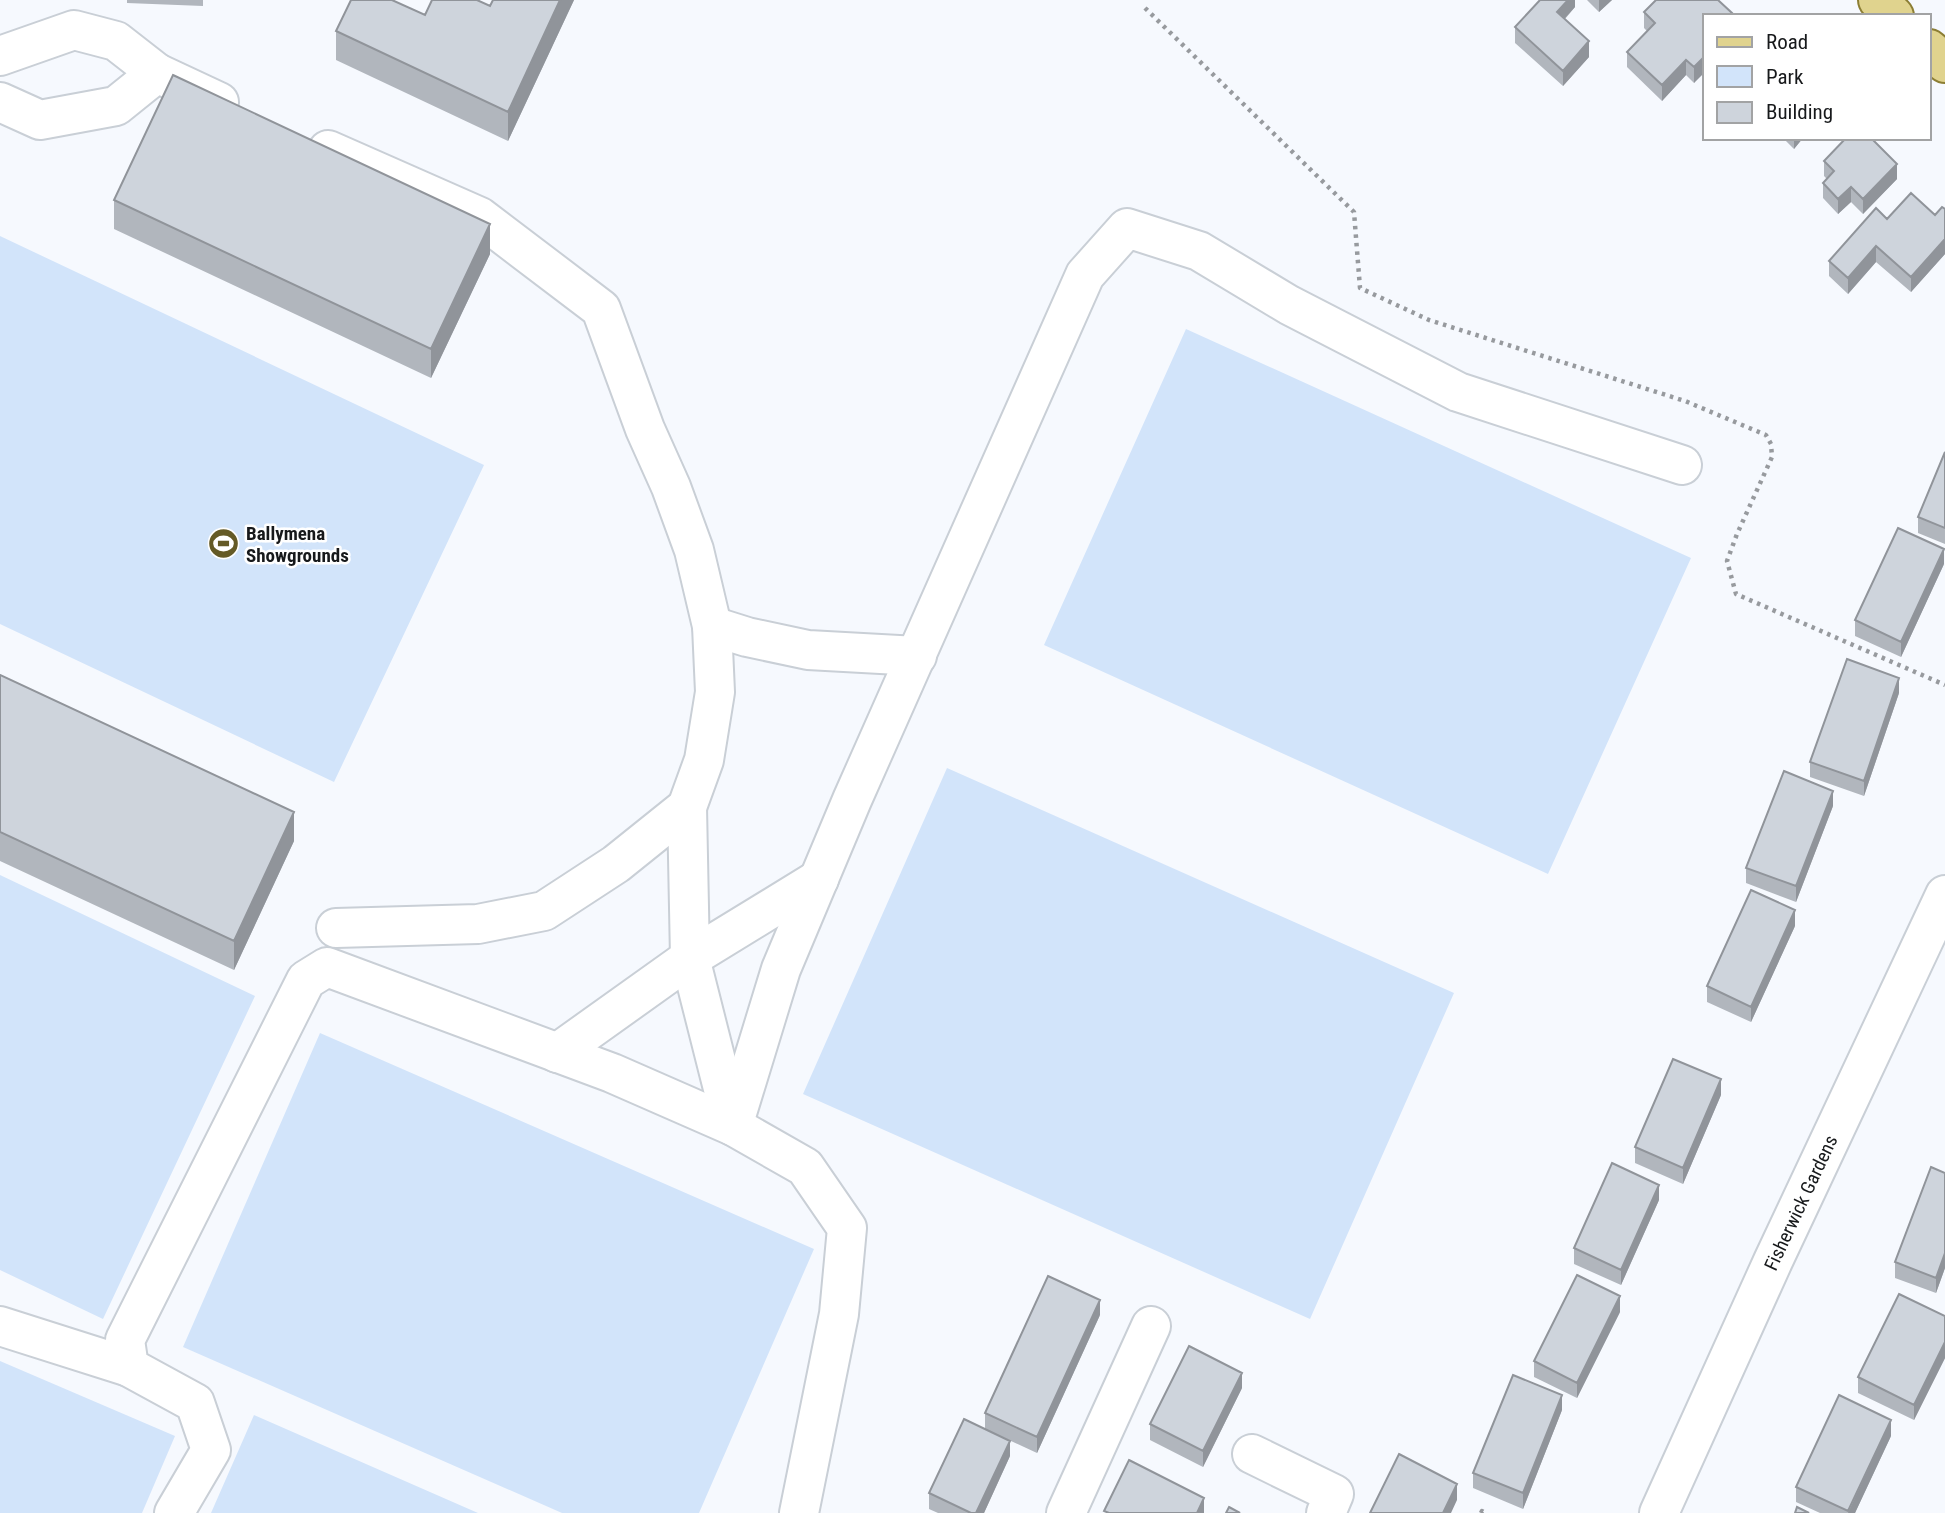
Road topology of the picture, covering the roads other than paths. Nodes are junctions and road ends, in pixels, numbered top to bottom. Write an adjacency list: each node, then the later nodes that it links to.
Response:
1 (1878, 0): 2 (main road)
2 (1892, 14)
3 (74, 15): 5 (street); 7 (street)
4 (1931, 50): 6 (main road)
5 (0, 57)
6 (1945, 63)
7 (158, 74): 8 (street); 9 (street)
8 (0, 102)
9 (250, 116)
10 (301, 138): 12 (street)
11 (1682, 465): 13 (street)
12 (712, 626): 13 (street); 14 (street)
13 (917, 656): 15 (street)
14 (687, 807): 17 (street); 18 (street)
15 (819, 879): 18 (street); 20 (street)
16 (1945, 895): 29 (street, Fisherwick Gardens)
17 (336, 928)
18 (690, 958): 19 (street); 20 (street)
19 (557, 1053): 20 (street); 23 (street)
20 (733, 1126): 26 (street)
21 (0, 1326): 23 (street)
22 (1151, 1326): 27 (street)
23 (129, 1367): 25 (street)
24 (1252, 1454): 28 (street)
25 (174, 1513)
26 (799, 1513)
27 (1066, 1513)
28 (1326, 1513)
29 (1659, 1513)

